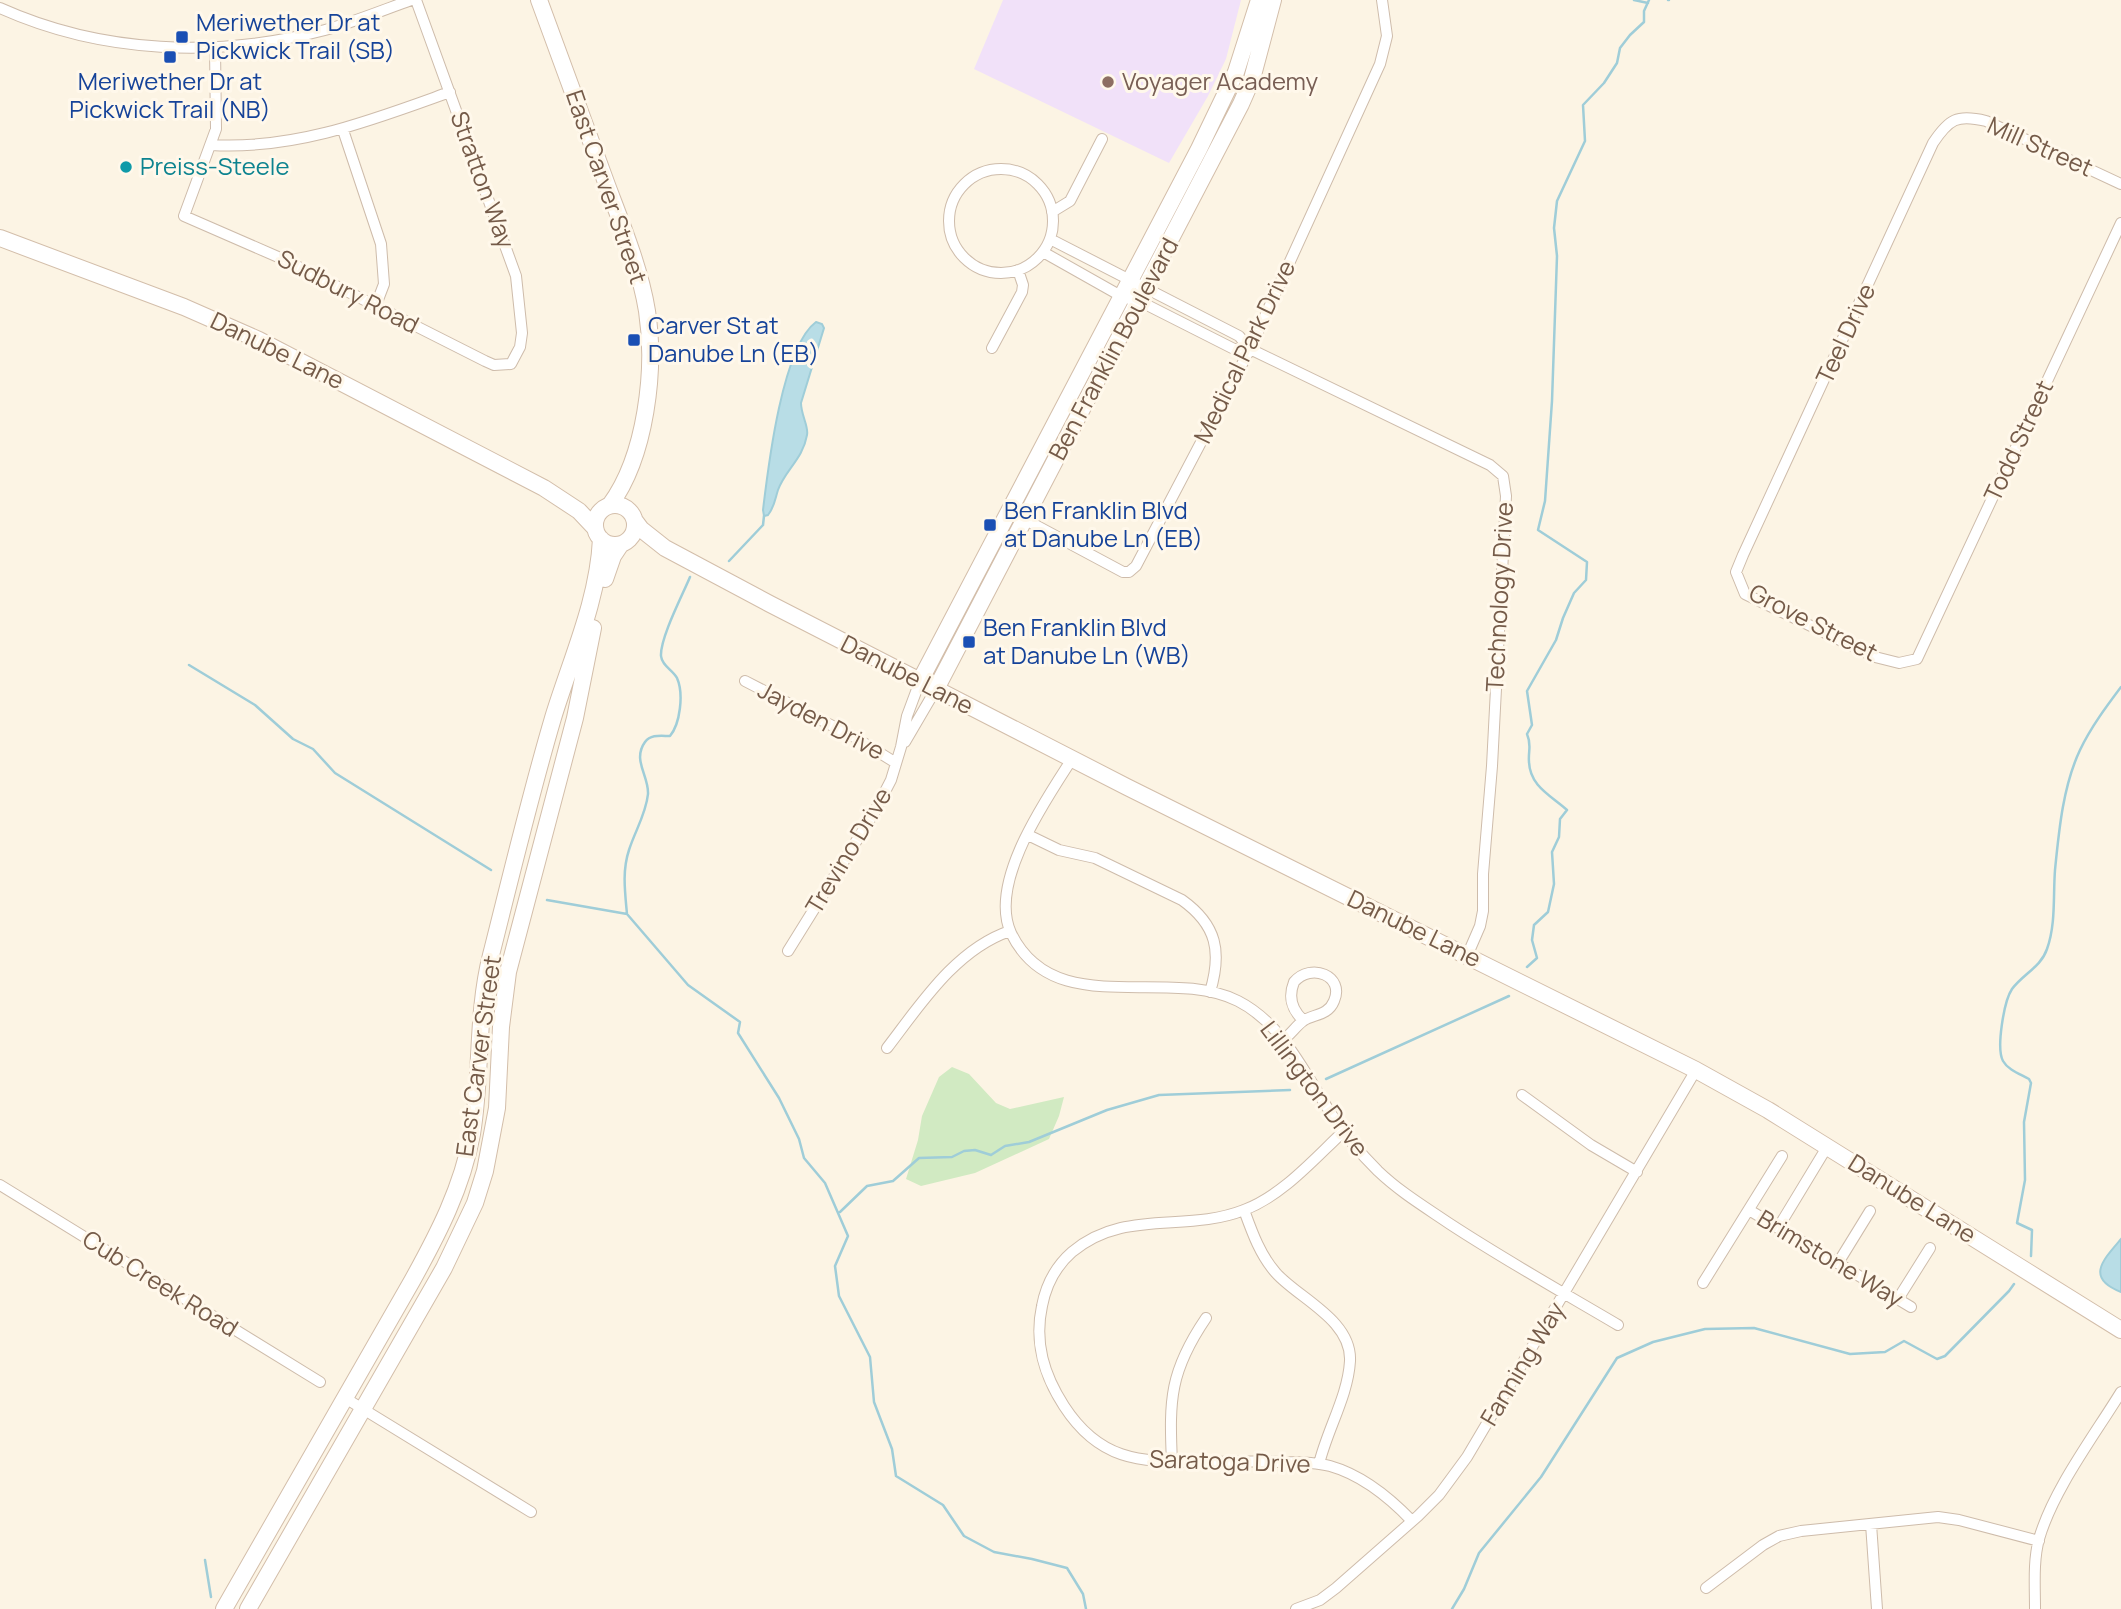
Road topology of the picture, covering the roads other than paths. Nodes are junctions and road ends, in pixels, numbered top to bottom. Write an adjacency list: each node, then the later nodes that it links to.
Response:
1 (413, 0): 7 (street); 8 (street, Stratton Way)
2 (539, 0): 27 (street, East Carver Street)
3 (1259, 0): 20 (street, Ben Franklin Boulevard)
4 (1273, 0): 21 (street, Ben Franklin Boulevard)
5 (1382, 0): 25 (street, Medical Park Drive)
6 (0, 8): 7 (street)
7 (215, 48): 12 (street)
8 (450, 92): 10 (street); 26 (street, Stratton Way)
9 (1957, 119): 13 (street, Mill Street); 35 (street, Teel Drive)
10 (343, 130): 12 (street); 23 (street)
11 (1102, 139): 14 (street)
12 (211, 145): 23 (street, Sudbury Road)
13 (2121, 184)
14 (1052, 212): 17 (street); 19 (street)
15 (2121, 223): 37 (street, Todd Street)
16 (0, 238): 28 (street, Danube Lane)
17 (1050, 239): 18 (street); 20 (street, Technology Drive)
18 (1043, 252): 19 (street); 22 (street, Technology Drive)
19 (1018, 270): 24 (street)
20 (1130, 279): 21 (street, Technology Drive); 22 (street, Ben Franklin Boulevard)
21 (1142, 295): 22 (street, Technology Drive); 25 (street, Technology Drive); 32 (street, Ben Franklin Boulevard)
22 (1121, 296): 30 (street, Ben Franklin Boulevard)
23 (376, 305): 26 (street, Sudbury Road)
24 (992, 348)
25 (1250, 349): 32 (street, Medical Park Drive); 47 (street, Technology Drive)
26 (511, 363)
27 (632, 461): 29 (street, East Carver Street); 31 (street, East Carver Street)
28 (544, 488): 29 (street, Danube Lane); 33 (street, Danube Lane)
29 (607, 507): 31 (street); 33 (street)
30 (1009, 511): 32 (street, Medical Park Drive); 39 (street, Ben Franklin Boulevard)
31 (634, 517): 34 (street); 36 (street, Danube Lane)
32 (1025, 520): 40 (street, Ben Franklin Boulevard)
33 (598, 534): 34 (street); 74 (street, East Carver Street)
34 (624, 543): 36 (street, Danube Lane); 75 (street, East Carver Street)
35 (1742, 555): 37 (street, Grove Street)
36 (688, 562): 39 (street, Danube Lane)
37 (1917, 659)
38 (745, 681): 43 (street, Jayden Drive)
39 (920, 681): 40 (street, Danube Lane); 41 (street, Trevino Drive)
40 (936, 689): 41 (street, Trevino Drive); 42 (street, Danube Lane)
41 (901, 747): 43 (street, Trevino Drive)
42 (1072, 759): 44 (street, Lillington Drive); 47 (street, Danube Lane)
43 (897, 763): 46 (street, Trevino Drive)
44 (1028, 835): 45 (street, Lillington Drive); 48 (street)
45 (1010, 931): 48 (street, Lillington Drive); 51 (street)
46 (788, 951)
47 (1466, 956): 52 (street, Danube Lane)
48 (1210, 992): 50 (street, Lillington Drive)
49 (1303, 1020): 49 (street); 50 (street)
50 (1283, 1040): 54 (street, Lillington Drive)
51 (887, 1048)
52 (1696, 1070): 55 (street, Danube Lane); 57 (street, Fanning Way)
53 (1522, 1094): 57 (street)
54 (1343, 1132): 59 (street, Saratoga Drive); 66 (street, Lillington Drive)
55 (1827, 1147): 62 (street); 71 (street, Danube Lane)
56 (1782, 1156): 60 (street)
57 (1637, 1172): 66 (street, Fanning Way)
58 (0, 1185): 72 (street, Cub Creek Road)
59 (1244, 1210): 76 (street, Saratoga Drive); 77 (street)
60 (1749, 1210): 62 (street, Brimstone Way); 65 (street)
61 (1870, 1211): 64 (street)
62 (1778, 1228): 64 (street, Brimstone Way)
63 (1930, 1248): 67 (street)
64 (1838, 1263): 67 (street, Brimstone Way)
65 (1703, 1283)
66 (1565, 1294): 70 (street, Lillington Drive); 79 (street, Fanning Way)
67 (1898, 1299): 68 (street, Brimstone Way)
68 (1911, 1307)
69 (1206, 1318): 76 (street)
70 (1618, 1325)
71 (2121, 1330)
72 (320, 1382)
73 (2121, 1392): 81 (street)
74 (345, 1398): 75 (street); 83 (street, East Carver Street)
75 (364, 1410): 78 (street); 84 (street, East Carver Street)
76 (1172, 1462): 77 (street, Saratoga Drive)
77 (1319, 1464): 79 (street, Saratoga Drive)
78 (531, 1512)
79 (1412, 1521): 85 (street, Fanning Way)
80 (1871, 1524): 81 (street); 82 (street); 86 (street)
81 (2039, 1541): 87 (street)
82 (1706, 1588)
83 (224, 1609)
84 (248, 1609)
85 (1296, 1609)
86 (1877, 1609)
87 (2035, 1609)

